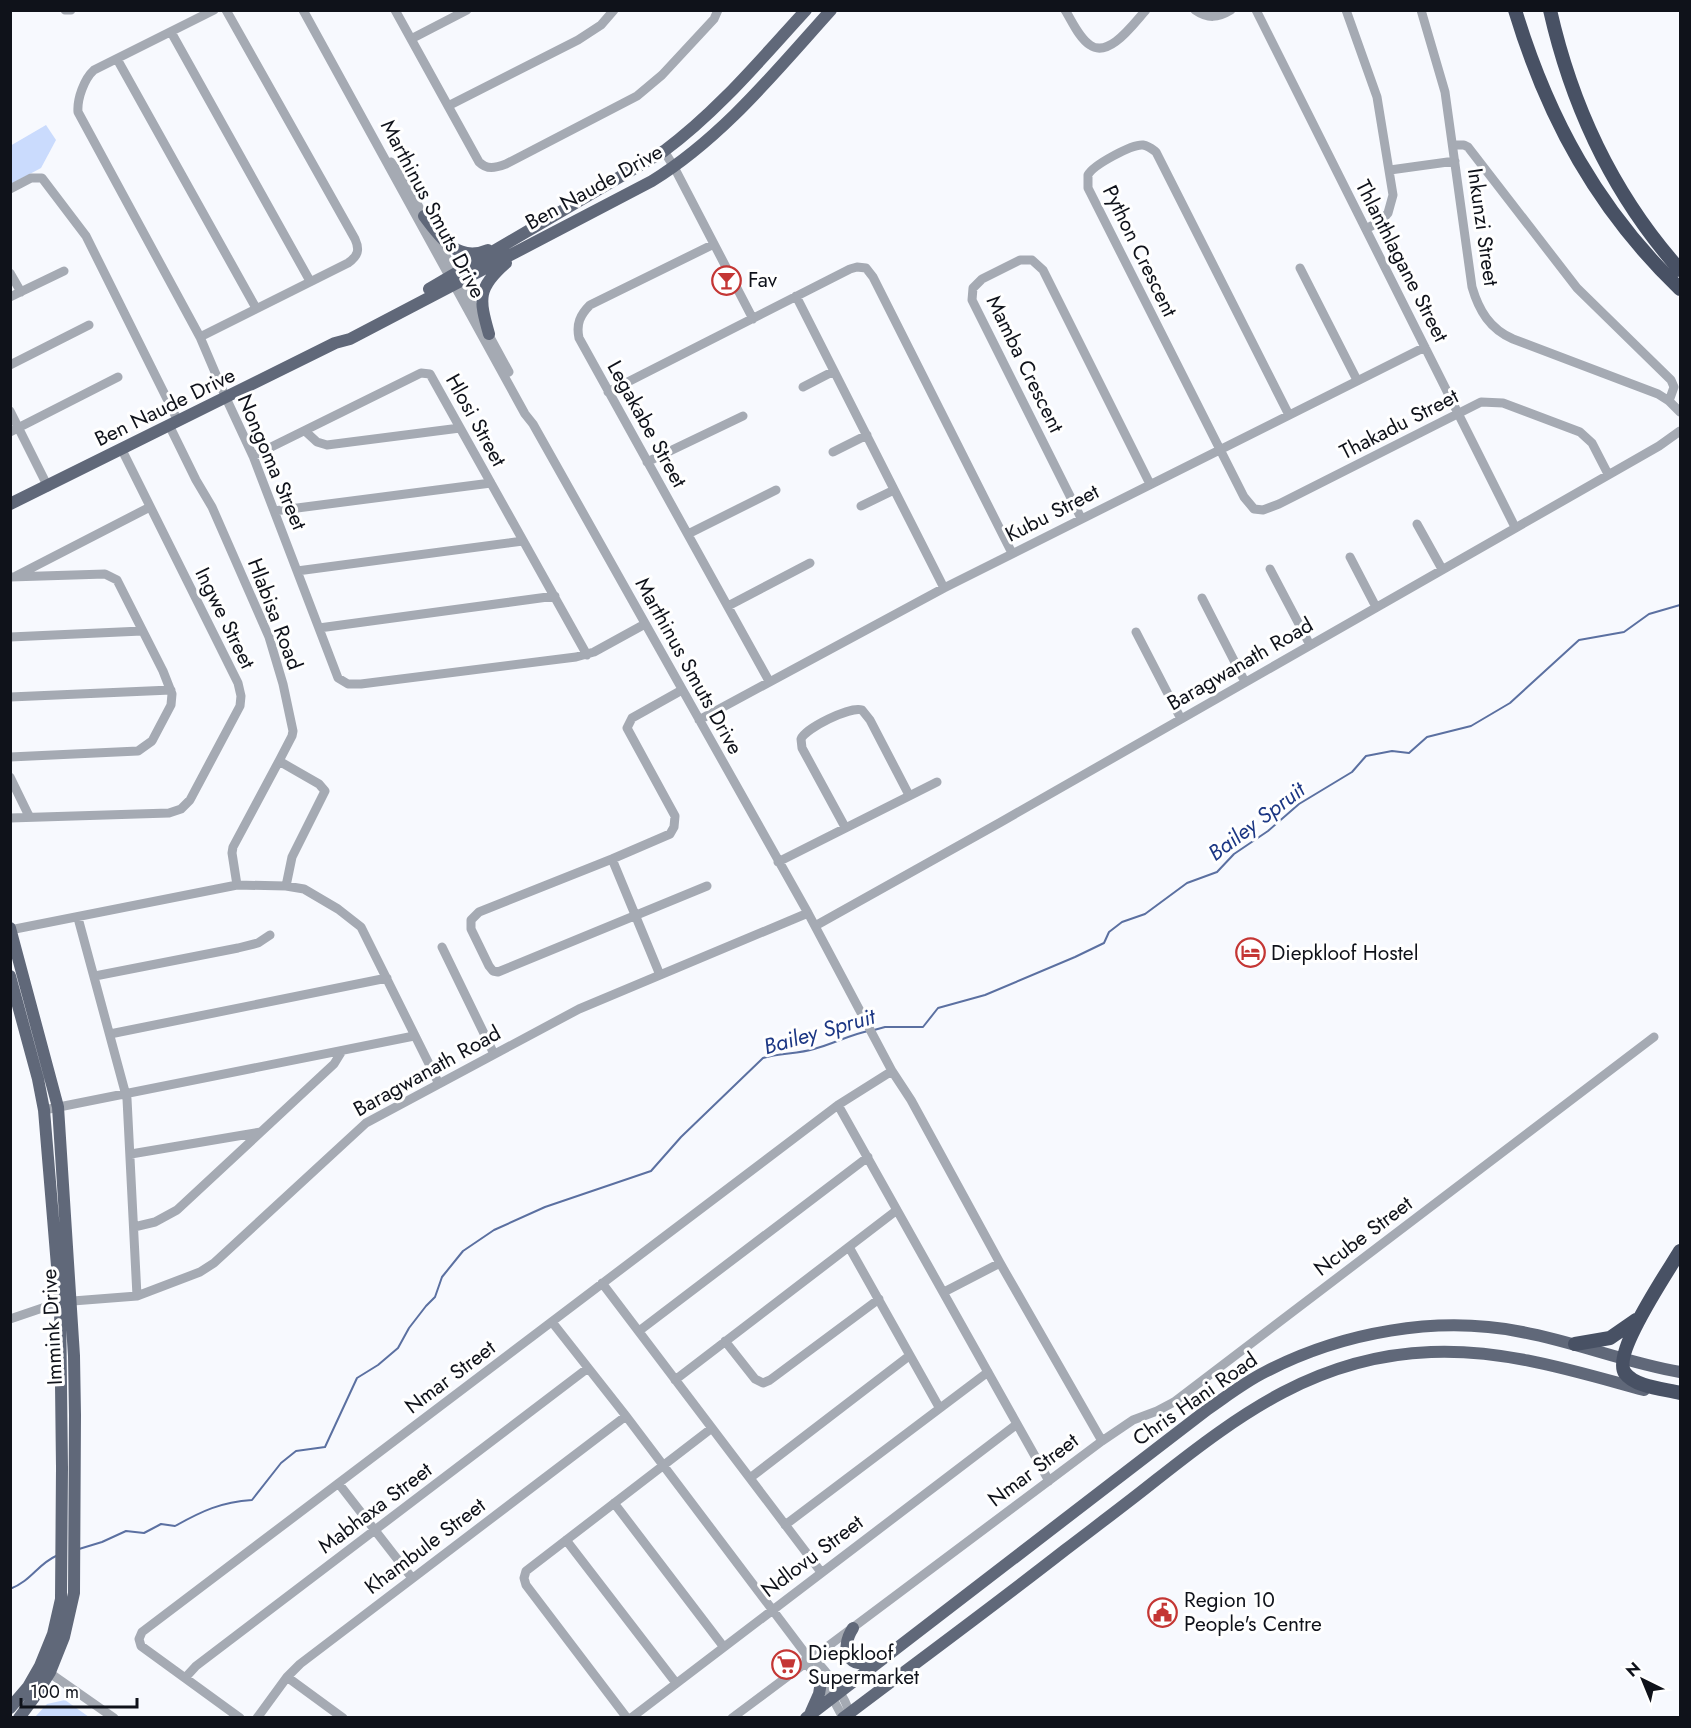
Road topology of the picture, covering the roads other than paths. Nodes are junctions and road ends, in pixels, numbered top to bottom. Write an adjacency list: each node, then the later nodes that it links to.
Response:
1 (65, 10): 2 (street)
2 (71, 10)
3 (213, 10): 21 (street, Nongoma Street)
4 (226, 10): 41 (street)
5 (303, 10): 25 (street, Marthinus Smuts Drive)
6 (395, 10): 22 (street)
7 (466, 10): 22 (street)
8 (614, 10): 24 (street)
9 (718, 10): 24 (street)
10 (806, 10): 27 (main road, Ben Naude Drive)
11 (831, 10): 29 (main road, Ben Naude Drive)
12 (1065, 10): 13 (street)
13 (1146, 10)
14 (1195, 10): 15 (street)
15 (1232, 10)
16 (1256, 10): 33 (street, Thlanthlagane Street)
17 (1346, 10): 30 (street)
18 (1421, 10): 26 (street, Inkunzi Street)
19 (1515, 10): 42 (highway)
20 (1550, 10): 37 (highway)
21 (171, 32): 23 (street, Nongoma Street); 41 (street)
22 (411, 39): 24 (street)
23 (117, 59): 46 (street); 50 (street, Nongoma Street)
24 (448, 106)
25 (374, 138): 32 (street); 40 (street, Marthinus Smuts Drive)
26 (1453, 145): 28 (street, Inkunzi Street); 59 (street)
27 (664, 151): 29 (street); 34 (main road, Ben Naude Drive)
28 (1455, 161): 30 (street); 59 (street, Inkunzi Street)
29 (674, 167): 34 (main road, Ben Naude Drive); 35 (street)
30 (1390, 170): 33 (street)
31 (10, 189): 65 (street, Hlabisa Road)
32 (424, 216): 34 (main road); 40 (street)
33 (1366, 229): 51 (street, Thlanthlagane Street)
34 (520, 243): 40 (main road, Ben Naude Drive); 49 (main road)
35 (714, 244): 47 (street); 57 (street, Legakabe Street)
36 (1300, 268): 55 (street)
37 (1680, 270)
38 (64, 271): 43 (street)
39 (10, 273): 43 (street)
40 (454, 280): 49 (street, Marthinus Smuts Drive); 58 (main road, Ben Naude Drive); 66 (street, Marthinus Smuts Drive)
41 (310, 281): 46 (street)
42 (1680, 289)
43 (21, 292): 45 (street)
44 (796, 296): 47 (street); 53 (street); 92 (street)
45 (10, 297)
46 (256, 308): 50 (street)
47 (753, 319): 57 (street)
48 (89, 326): 52 (street)
49 (489, 334): 66 (street, Marthinus Smuts Drive)
50 (200, 337): 58 (street, Nongoma Street)
51 (1425, 347): 55 (street, Kubu Street); 63 (street, Thlanthlagane Street)
52 (10, 365)
53 (834, 371): 56 (street); 71 (street)
54 (118, 377): 68 (street)
55 (1357, 380): 62 (street, Kubu Street)
56 (803, 387)
57 (608, 392): 76 (street, Legakabe Street)
58 (226, 398): 65 (main road, Ben Naude Drive); 75 (street, Nongoma Street)
59 (1669, 400): 61 (street)
60 (10, 411): 68 (street)
61 (1680, 412)
62 (1289, 415): 73 (street, Kubu Street); 73 (street, Python Crescent)
63 (1458, 415): 73 (street, Thakadu Street); 77 (street, Thakadu Street); 89 (street, Thlanthlagane Street)
64 (743, 416): 76 (street)
65 (173, 423): 72 (main road, Ben Naude Drive); 119 (street, Hlabisa Road)
66 (533, 424): 104 (street, Marthinus Smuts Drive)
67 (460, 428): 69 (street); 69 (street, Hlosi Street); 78 (street, Hlosi Street)
68 (15, 430): 80 (street)
69 (305, 431): 75 (street, Hlosi Street)
70 (1680, 431): 77 (street, Baragwanath Road)
71 (867, 435): 74 (street); 82 (street)
72 (122, 450): 80 (main road, Ben Naude Drive); 85 (street, Ingwe Street)
73 (1220, 450): 79 (street, Kubu Street)
74 (832, 452)
75 (253, 456): 86 (street, Nongoma Street)
76 (647, 462): 90 (street, Legakabe Street)
77 (1608, 474): 89 (street, Baragwanath Road)
78 (491, 483): 86 (street); 91 (street, Hlosi Street)
79 (1150, 484): 87 (street, Kubu Street); 87 (street, Mamba Crescent)
80 (48, 487): 83 (main road, Ben Naude Drive)
81 (776, 490): 90 (street)
82 (894, 490): 84 (street); 99 (street)
83 (10, 504)
84 (861, 506)
85 (150, 507): 98 (street); 123 (street, Ingwe Street)
86 (274, 511): 97 (street, Nongoma Street)
87 (1081, 518): 92 (street, Kubu Street)
88 (1417, 524): 96 (street)
89 (1515, 527): 96 (street, Baragwanath Road)
90 (688, 534): 102 (street, Legakabe Street)
91 (523, 541): 97 (street); 100 (street, Hlosi Street)
92 (1012, 553): 99 (street, Kubu Street)
93 (1350, 557): 103 (street)
94 (810, 563): 102 (street)
95 (1270, 569): 109 (street)
96 (1442, 569): 103 (street, Baragwanath Road)
97 (297, 571): 105 (street, Nongoma Street)
98 (13, 577): 106 (street)
99 (944, 588): 111 (street, Kubu Street)
100 (555, 596): 105 (street); 110 (street, Hlosi Street)
101 (1202, 598): 112 (street)
102 (728, 606): 111 (street, Legakabe Street)
103 (1376, 607): 109 (street, Baragwanath Road)
104 (645, 624): 110 (street, Nongoma Street); 114 (street, Marthinus Smuts Drive)
105 (319, 628): 110 (street, Nongoma Street)
106 (142, 631): 108 (street); 113 (street)
107 (1136, 632): 116 (street)
108 (10, 637)
109 (1310, 645): 112 (street, Baragwanath Road)
110 (587, 655)
111 (769, 681): 117 (street, Kubu Street)
112 (1245, 682): 116 (street, Baragwanath Road)
113 (171, 690): 115 (street); 118 (street)
114 (682, 690): 117 (street, Marthinus Smuts Drive); 126 (street)
115 (10, 697)
116 (1181, 719): 134 (street, Baragwanath Road)
117 (699, 720): 127 (street, Marthinus Smuts Drive)
118 (10, 757)
119 (279, 761): 128 (street, Hlabisa Road); 129 (street)
120 (10, 777): 123 (street)
121 (937, 782): 122 (street)
122 (909, 795): 125 (street); 125 (street)
123 (29, 816): 124 (street, Ingwe Street)
124 (10, 818)
125 (845, 827): 127 (street)
126 (612, 859): 132 (street); 132 (street)
127 (778, 862): 131 (street, Marthinus Smuts Drive)
128 (237, 885): 129 (street); 133 (street)
129 (286, 886): 141 (street)
130 (707, 886): 132 (street)
131 (808, 913): 134 (street, Marthinus Smuts Drive); 138 (street, Baragwanath Road)
132 (636, 917): 138 (street)
133 (78, 918): 135 (street); 140 (street)
134 (815, 926): 147 (street, Nmar Street)
135 (11, 929): 151 (main road, Immink Drive)
136 (270, 935): 140 (street)
137 (442, 947): 146 (street)
138 (660, 975): 146 (street, Baragwanath Road)
139 (10, 976): 152 (main road, Immink Drive)
140 (94, 976): 142 (street)
141 (387, 978): 142 (street); 143 (street)
142 (110, 1034): 149 (street)
143 (414, 1036): 145 (street); 148 (street)
144 (1654, 1037): 184 (street, Ncube Street)
145 (342, 1051): 149 (street); 153 (street)
146 (494, 1054): 148 (street, Baragwanath Road)
147 (892, 1071): 150 (street, Nmar Street); 160 (street, Nmar Street)
148 (439, 1084): 163 (street, Baragwanath Road)
149 (126, 1094): 151 (street); 154 (street)
150 (838, 1105): 155 (street); 161 (street, Nmar Street)
151 (58, 1107): 152 (street); 165 (main road, Immink Drive)
152 (44, 1110): 165 (main road, Immink Drive)
153 (261, 1132): 154 (street); 157 (street)
154 (131, 1154): 157 (street)
155 (868, 1157): 156 (street); 169 (street)
156 (897, 1210): 158 (street); 162 (street)
157 (134, 1227): 163 (street)
158 (849, 1246): 164 (street); 170 (street)
159 (1680, 1251): 166 (highway)
160 (1000, 1263): 162 (street); 184 (street, Nmar Street)
161 (602, 1283): 168 (street, Nmar Street); 169 (street)
162 (944, 1292): 175 (street)
163 (137, 1296): 165 (street, Baragwanath Road)
164 (879, 1299): 170 (street); 172 (street)
165 (65, 1301): 167 (street, Baragwanath Road); 200 (main road, Immink Drive); 200 (main road, Immink Drive)
166 (1639, 1317): 171 (highway); 173 (highway)
167 (10, 1319)
168 (552, 1322): 174 (street); 188 (street, Nmar Street)
169 (639, 1331): 177 (street)
170 (725, 1341): 177 (street)
171 (1575, 1344): 173 (main road, Chris Hani Road); 198 (main road, Chris Hani Road)
172 (909, 1356): 180 (street); 186 (street)
173 (1623, 1359): 176 (main road, Chris Hani Road); 178 (highway)
174 (588, 1368): 181 (street); 191 (street, Mabhaxa Street)
175 (988, 1372): 180 (street); 182 (street)
176 (1680, 1372)
177 (675, 1380): 183 (street)
178 (1680, 1393)
179 (1680, 1398): 208 (main road, Chris Hani Road)
180 (939, 1407): 190 (street)
181 (626, 1416): 185 (street); 194 (street, Khambule Street)
182 (1017, 1424): 187 (street); 193 (street, Ndlovu Street)
183 (712, 1428): 185 (street); 186 (street)
184 (1102, 1441): 187 (street, Nmar Street)
185 (664, 1466): 189 (street); 195 (street)
186 (750, 1478): 190 (street)
187 (1049, 1481): 196 (street, Nmar Street)
188 (339, 1484): 191 (street); 202 (street, Nmar Street)
189 (614, 1503): 192 (street); 197 (street)
190 (785, 1525): 193 (street)
191 (375, 1530): 194 (street); 202 (street, Mabhaxa Street)
192 (567, 1540): 204 (street); 214 (street)
193 (821, 1572): 195 (street, Ndlovu Street)
194 (412, 1578): 201 (street, Khambule Street)
195 (772, 1609): 197 (street, Ndlovu Street); 199 (street)
196 (853, 1628): 198 (main road); 199 (street, Nmar Street)
197 (723, 1646): 204 (street, Ndlovu Street)
198 (885, 1656): 205 (main road, Chris Hani Road)
199 (808, 1658): 203 (street); 205 (street); 215 (street, Nmar Street)
200 (45, 1669): 206 (main road, Immink Drive); 209 (main road, Immink Drive); 210 (street)
201 (287, 1677): 212 (street, Khambule Street); 213 (street)
202 (185, 1678): 211 (street, Nmar Street)
203 (821, 1682): 205 (street); 207 (main road)
204 (676, 1683): 214 (street, Ndlovu Street)
205 (836, 1694): 207 (main road, Chris Hani Road); 208 (street)
206 (10, 1708)
207 (808, 1716)
208 (851, 1716)
209 (19, 1718)
210 (114, 1718)
211 (240, 1718)
212 (257, 1718)
213 (343, 1718)
214 (629, 1718)
215 (732, 1718)

